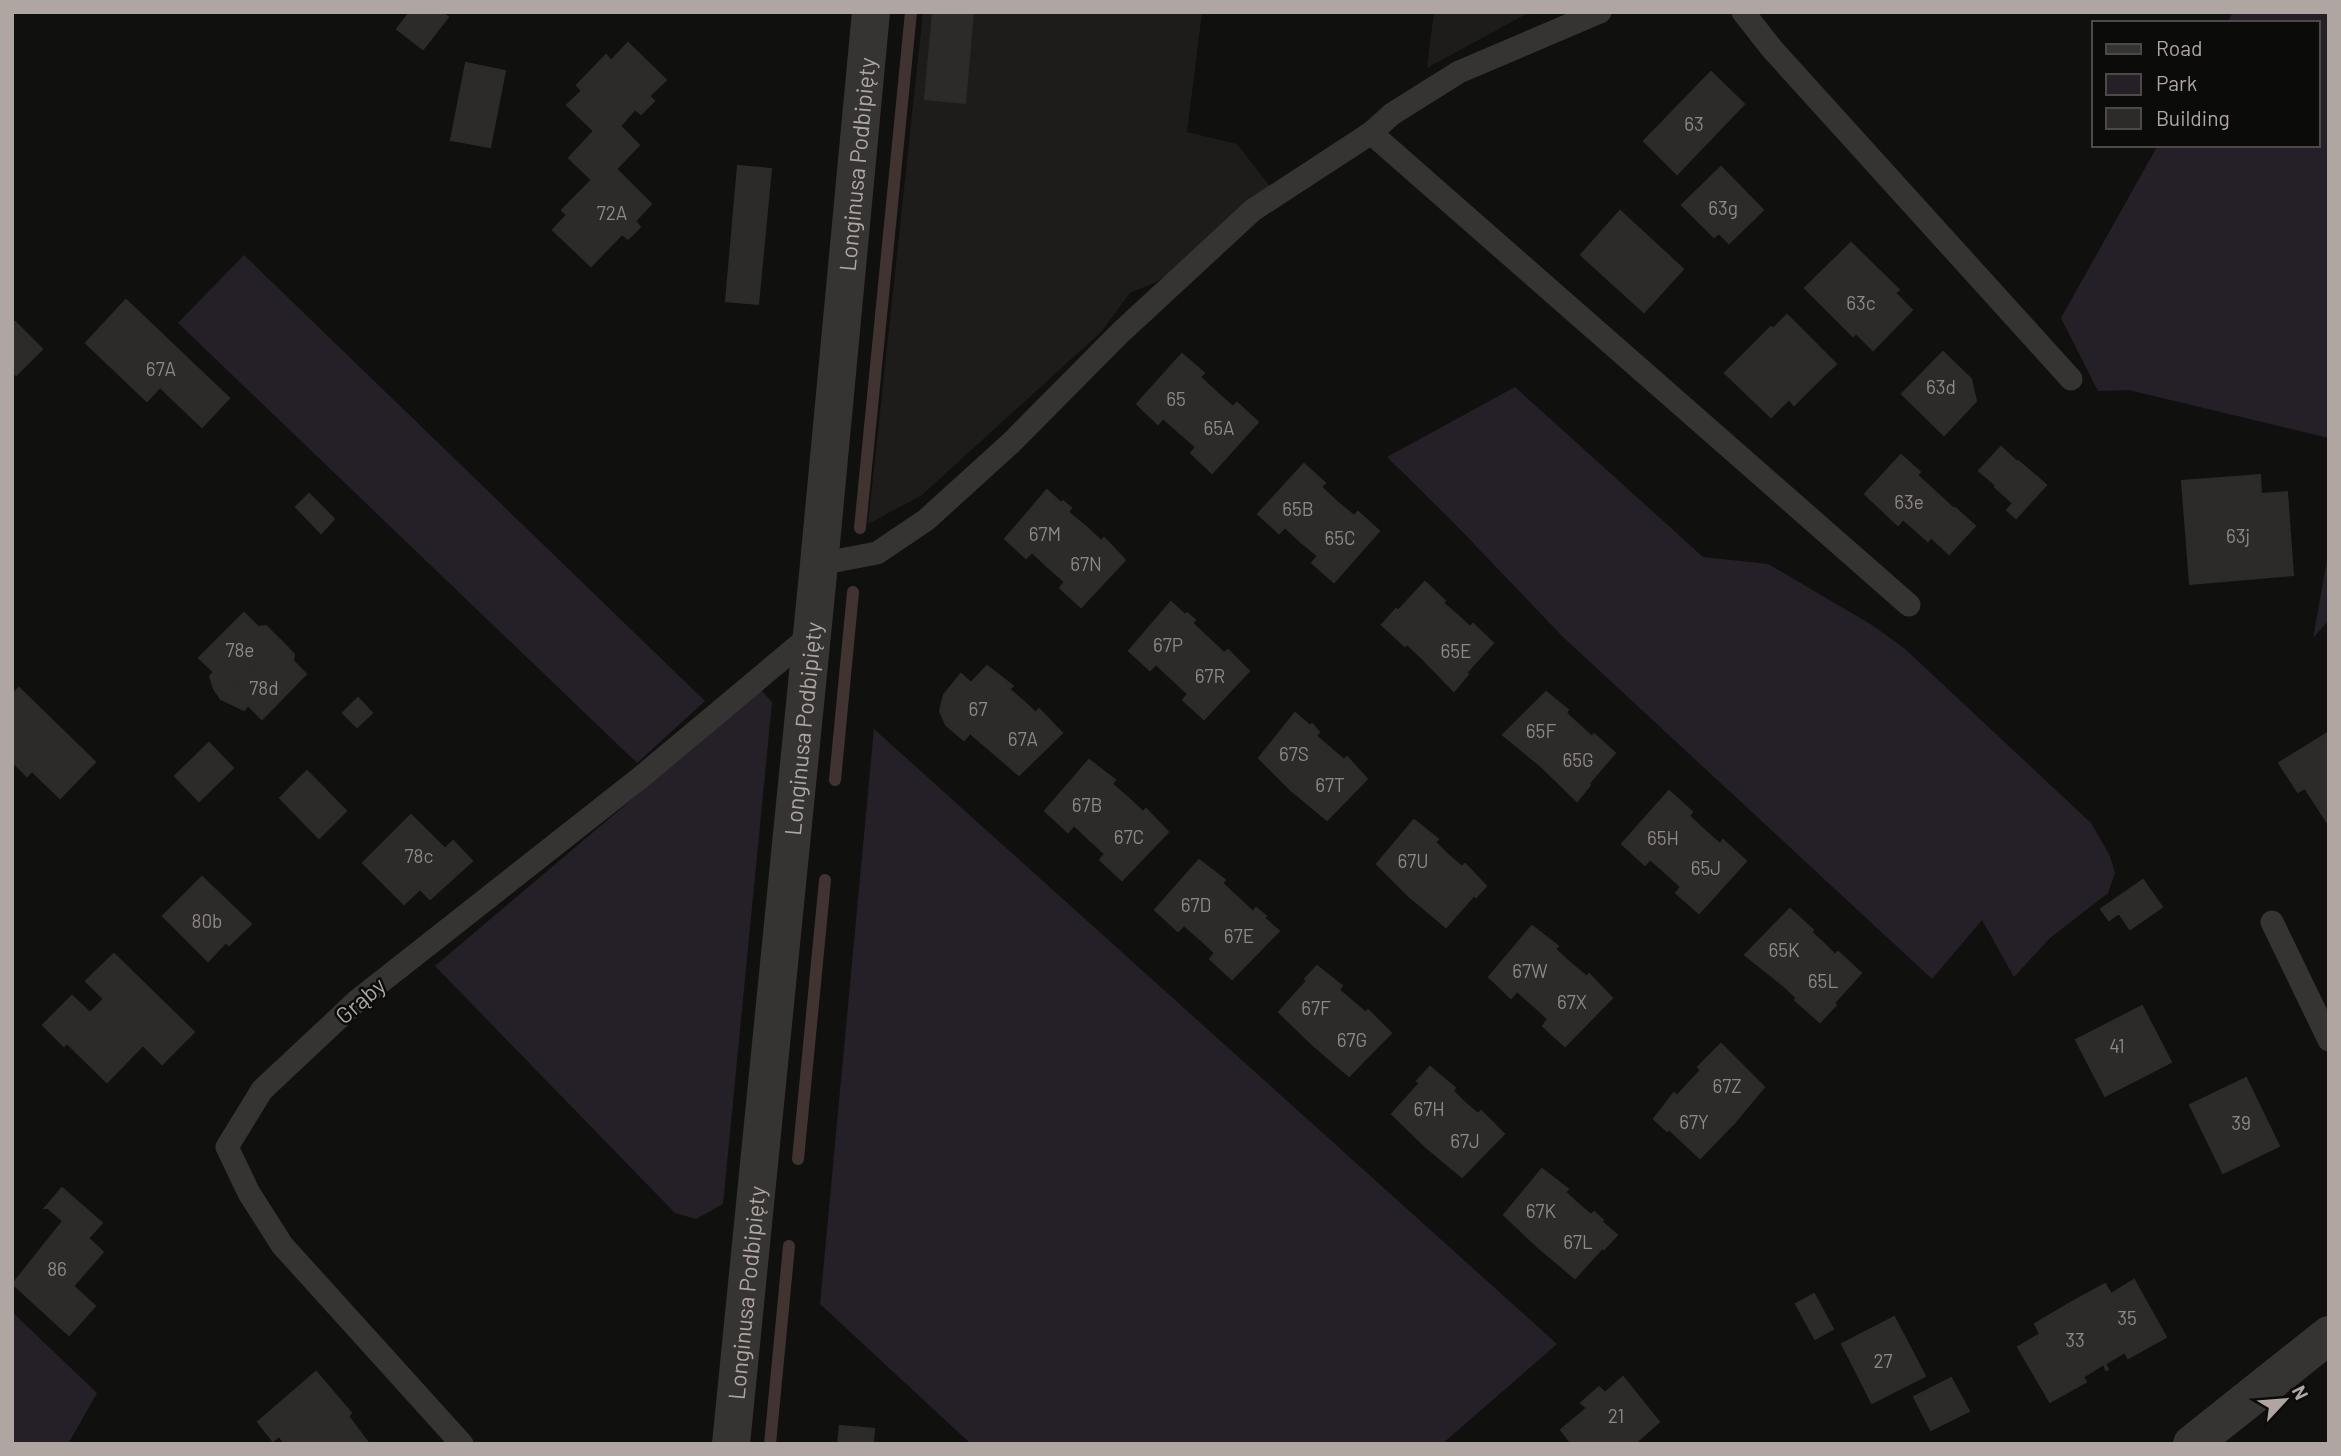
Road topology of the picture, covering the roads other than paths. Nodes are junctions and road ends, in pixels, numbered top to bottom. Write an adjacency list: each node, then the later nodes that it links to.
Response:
1 (871, 12): 6 (street, Longinusa Podbipięty)
2 (1600, 12): 4 (lane)
3 (1743, 12): 5 (lane)
4 (1371, 133): 6 (lane); 7 (lane)
5 (2071, 379)
6 (819, 564): 8 (street, Longinusa Podbipięty)
7 (1909, 605)
8 (812, 634): 12 (lane, Grąby); 13 (street, Longinusa Podbipięty)
9 (2272, 922): 10 (lane)
10 (2329, 1040)
11 (2329, 1335): 14 (street)
12 (463, 1444)
13 (731, 1444)
14 (2192, 1444)

